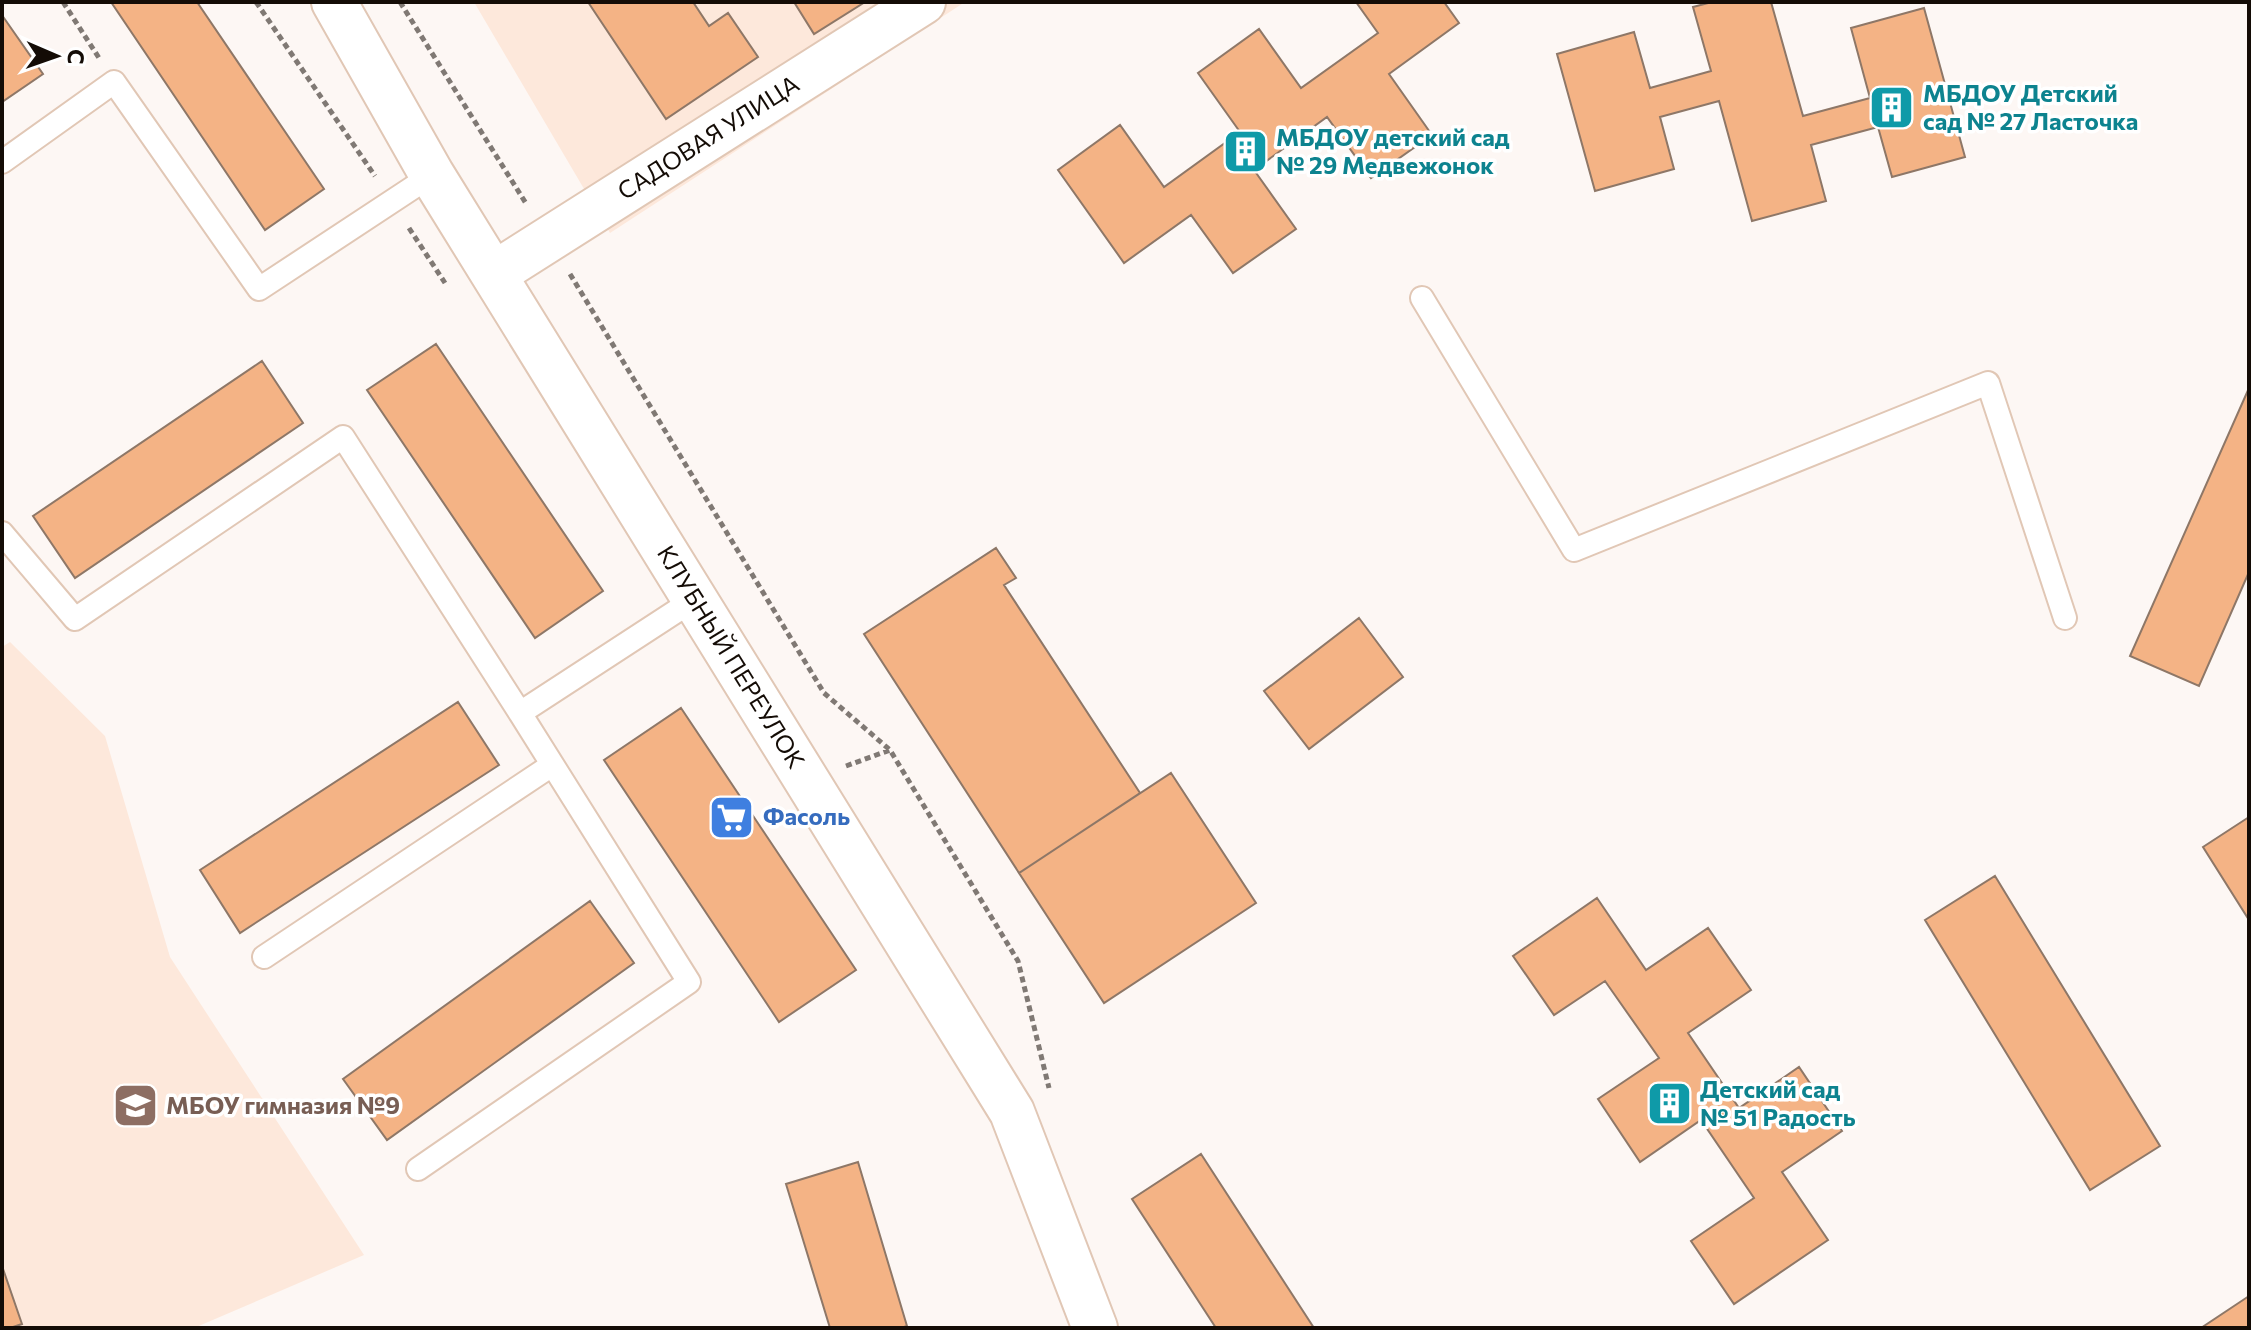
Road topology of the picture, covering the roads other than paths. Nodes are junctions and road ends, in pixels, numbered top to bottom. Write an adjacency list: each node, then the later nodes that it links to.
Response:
1 (334, 2): 4 (street, КЛУБНЫЙ ПЕРЕУЛОК)
2 (923, 2): 5 (street, САДОВАЯ УЛИЦА)
3 (2, 162): 4 (lane)
4 (432, 175): 5 (street, КЛУБНЫЙ ПЕРЕУЛОК)
5 (494, 274): 8 (street, КЛУБНЫЙ ПЕРЕУЛОК)
6 (1422, 298): 9 (lane)
7 (2, 533): 10 (lane)
8 (695, 599): 10 (lane); 14 (street, КЛУБНЫЙ ПЕРЕУЛОК)
9 (2065, 618)
10 (520, 713): 11 (lane)
11 (552, 765): 12 (lane); 13 (lane)
12 (264, 957)
13 (418, 1169)
14 (1087, 1326)

